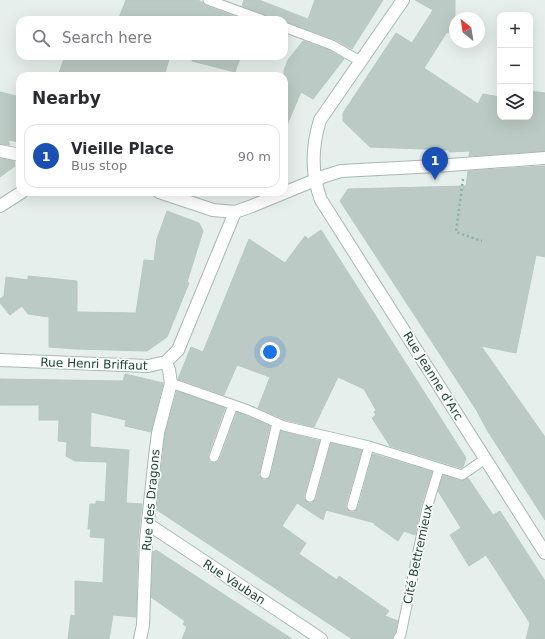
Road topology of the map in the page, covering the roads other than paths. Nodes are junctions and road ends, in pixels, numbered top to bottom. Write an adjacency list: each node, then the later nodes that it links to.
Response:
1 (208, 0): 3 (lane)
2 (403, 0): 5 (street, Rue Jeanne d'Arc)
3 (252, 16)
4 (288, 28): 5 (lane)
5 (360, 61): 9 (street, Rue Jeanne d'Arc)
6 (0, 151): 7 (street)
7 (16, 154)
8 (545, 158): 9 (street)
9 (315, 180): 10 (street); 24 (street, Rue Jeanne d'Arc)
10 (288, 192)
11 (16, 196): 14 (street)
12 (171, 196): 15 (street)
13 (278, 196): 15 (street)
14 (0, 206)
15 (235, 212): 17 (street)
16 (0, 360): 17 (street, Rue Henri Briffaut)
17 (166, 362): 18 (street, Rue des Dragons)
18 (170, 383): 19 (lane); 29 (street, Rue des Dragons)
19 (233, 405): 20 (lane); 23 (lane)
20 (277, 423): 21 (lane); 26 (lane)
21 (327, 436): 22 (lane); 27 (lane)
22 (369, 446): 25 (lane); 28 (lane)
23 (214, 457)
24 (485, 460): 25 (lane); 30 (street, Rue Jeanne d'Arc)
25 (439, 469): 33 (lane, Cité Bettremieux)
26 (265, 474)
27 (310, 497)
28 (352, 506)
29 (148, 524): 31 (street, Rue des Dragons); 32 (street, Rue Vauban)
30 (545, 553)
31 (140, 639)
32 (321, 639)
33 (398, 639)

